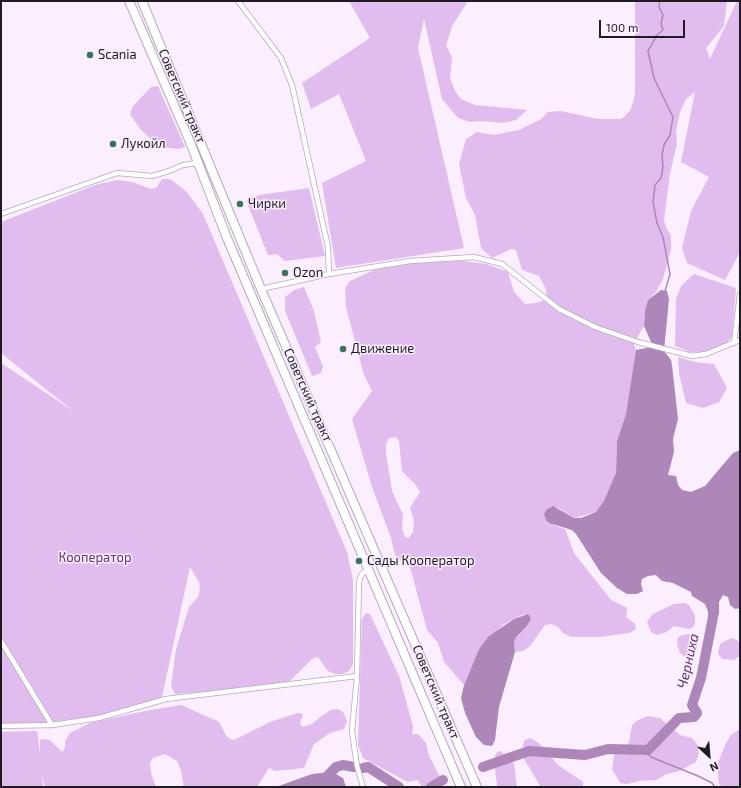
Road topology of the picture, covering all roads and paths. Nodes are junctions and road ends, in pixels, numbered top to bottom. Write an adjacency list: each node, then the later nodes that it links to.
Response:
1 (129, 1): 4 (highway, Советский тракт)
2 (142, 1): 7 (highway, Советский тракт)
3 (238, 1): 6 (street)
4 (198, 163): 5 (street); 11 (highway, Советский тракт)
5 (1, 214)
6 (329, 274): 7 (street); 10 (street)
7 (261, 289): 18 (highway, Советский тракт)
8 (740, 294): 10 (street)
9 (740, 340): 10 (street)
10 (734, 343)
11 (369, 568): 13 (street); 17 (highway, Советский тракт)
12 (1, 641): 14 (street)
13 (357, 676): 14 (street); 16 (street)
14 (52, 725): 15 (street)
15 (1, 726)
16 (364, 787)
17 (461, 787)
18 (477, 787)

